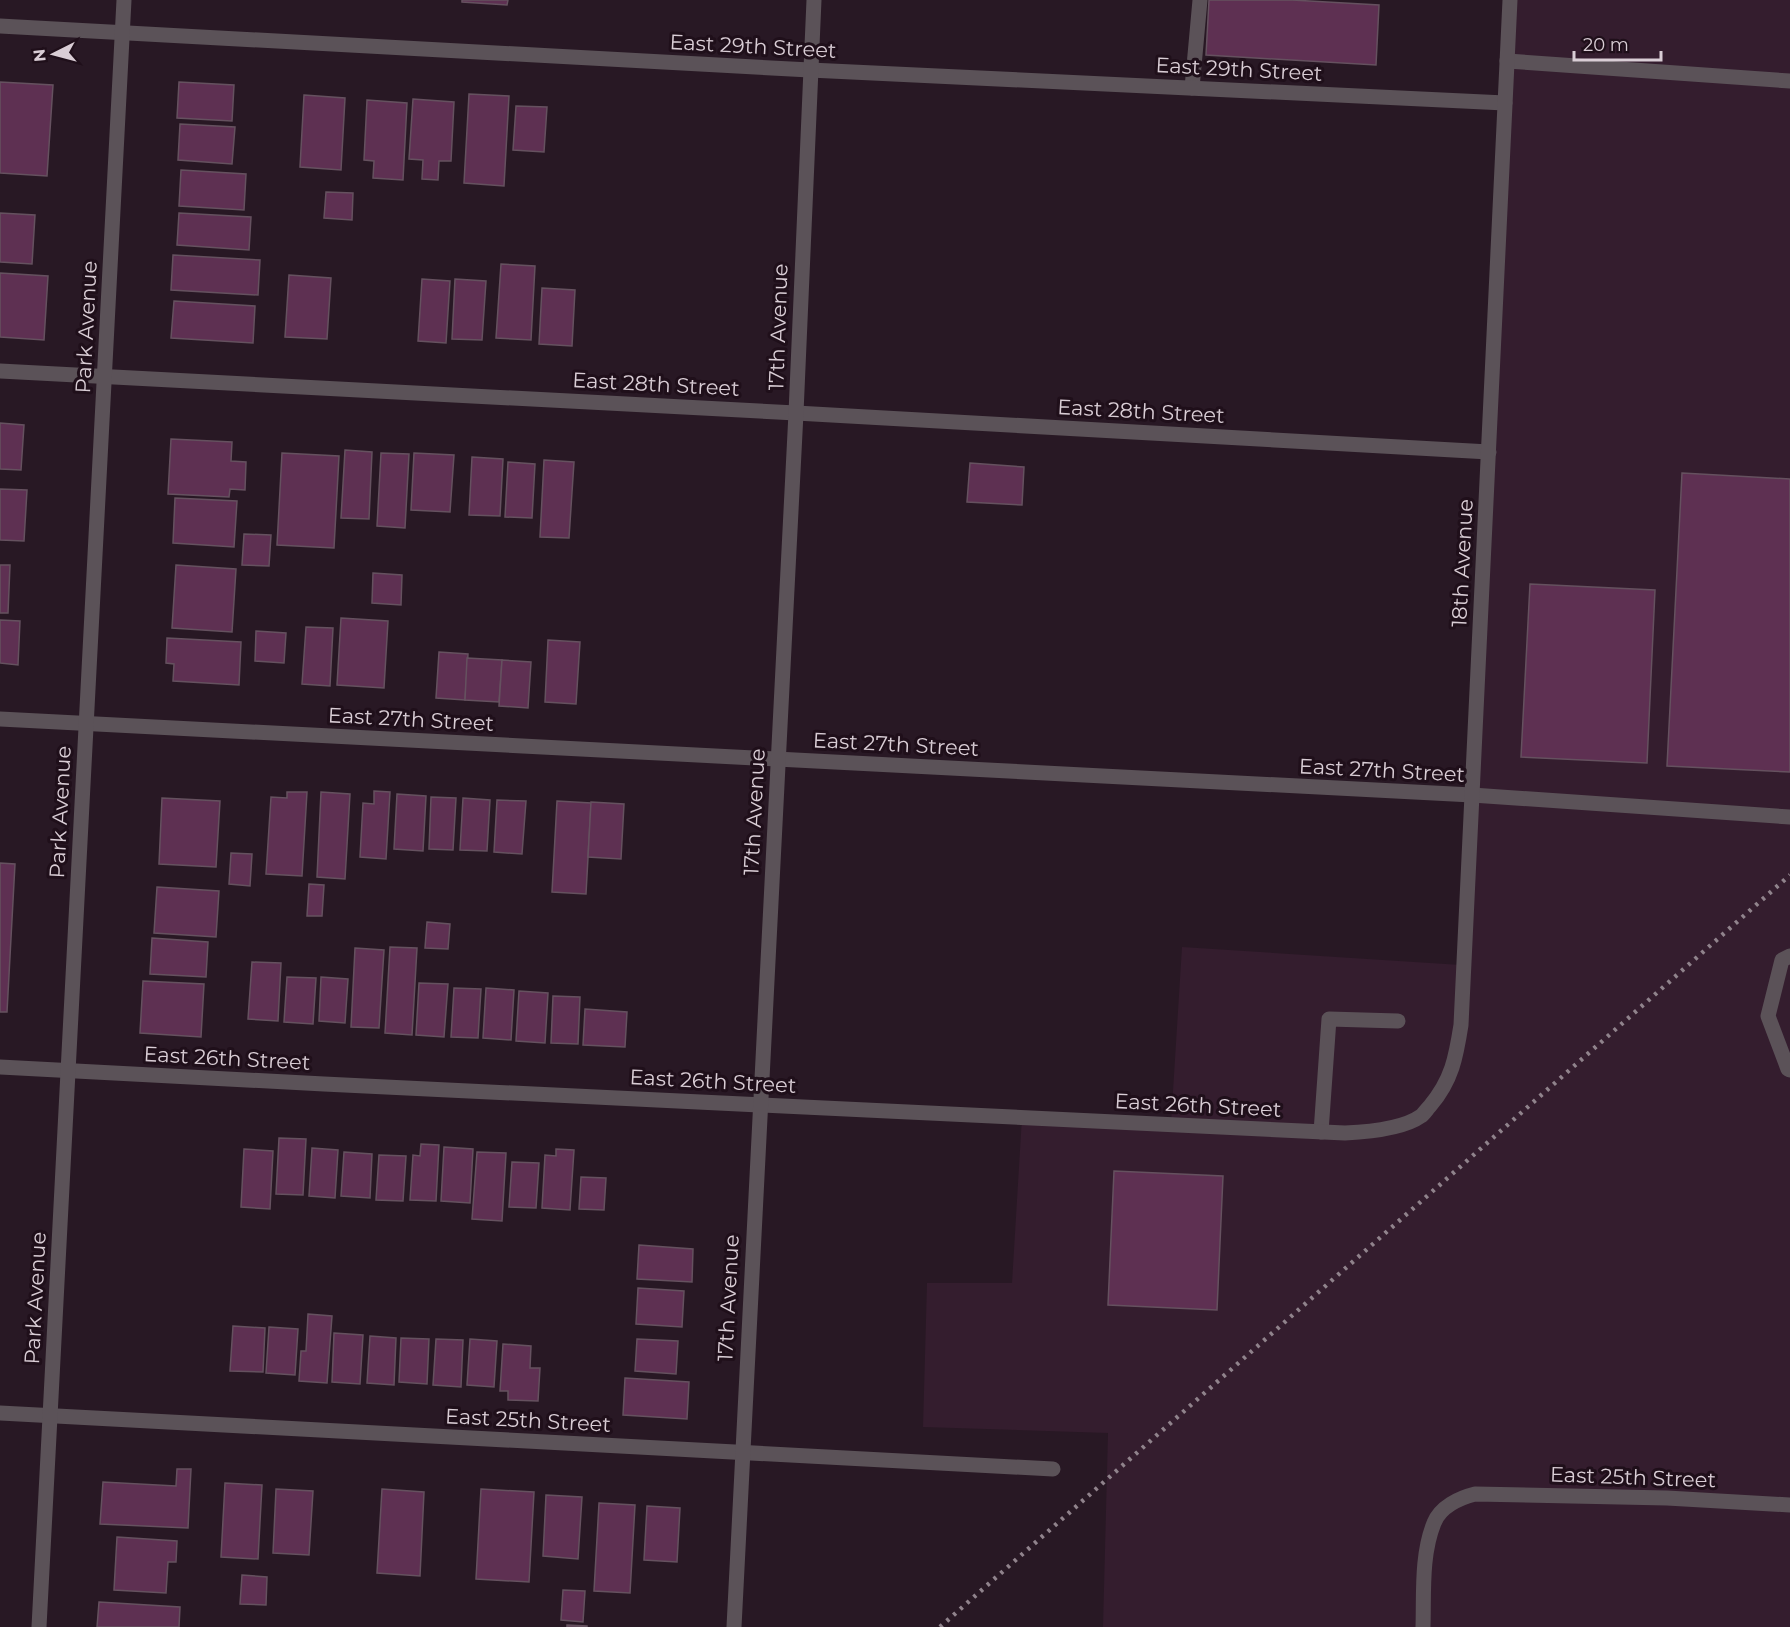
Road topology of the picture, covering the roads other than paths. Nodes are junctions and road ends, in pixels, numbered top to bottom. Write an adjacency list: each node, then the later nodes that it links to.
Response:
1 (124, 0): 6 (street, Park Avenue)
2 (814, 0): 8 (street, 17th Avenue)
3 (1200, 0): 10 (street)
4 (1510, 0): 7 (street, 18th Avenue)
5 (0, 26): 6 (street, East 29th Street)
6 (122, 32): 8 (street, East 29th Street); 13 (street, Park Avenue)
7 (1507, 62): 9 (street); 11 (street, 18th Avenue)
8 (810, 70): 10 (street, East 29th Street); 14 (street, 17th Avenue)
9 (1790, 81)
10 (1192, 88): 11 (street, East 29th Street)
11 (1505, 103): 15 (street, 18th Avenue)
12 (0, 371): 13 (street, East 28th Street)
13 (104, 377): 14 (street, East 28th Street); 17 (street, Park Avenue)
14 (796, 413): 15 (street, East 28th Street); 18 (street, 17th Avenue)
15 (1489, 452): 19 (street, 18th Avenue)
16 (0, 719): 17 (street, East 27th Street)
17 (86, 724): 18 (street, East 27th Street); 24 (street, Park Avenue)
18 (777, 759): 19 (street, East 27th Street); 26 (street, 17th Avenue)
19 (1472, 795): 20 (street, East 27th Street); 27 (street, 18th Avenue)
20 (1790, 817)
21 (1790, 956): 25 (street)
22 (1398, 1022): 28 (street)
23 (0, 1067): 24 (street, East 26th Street)
24 (68, 1070): 26 (street, East 26th Street); 30 (street, Park Avenue)
25 (1790, 1070)
26 (759, 1104): 28 (street, East 26th Street); 31 (street, 17th Avenue)
27 (1421, 1116): 28 (street, East 26th Street)
28 (1321, 1132)
29 (0, 1413): 30 (street, East 25th Street)
30 (50, 1416): 31 (street, East 25th Street); 34 (street, Park Avenue)
31 (741, 1452): 32 (street, East 25th Street); 35 (street, 17th Avenue)
32 (1053, 1469)
33 (1790, 1505): 36 (street, East 25th Street)
34 (39, 1627)
35 (734, 1627)
36 (1423, 1627)

